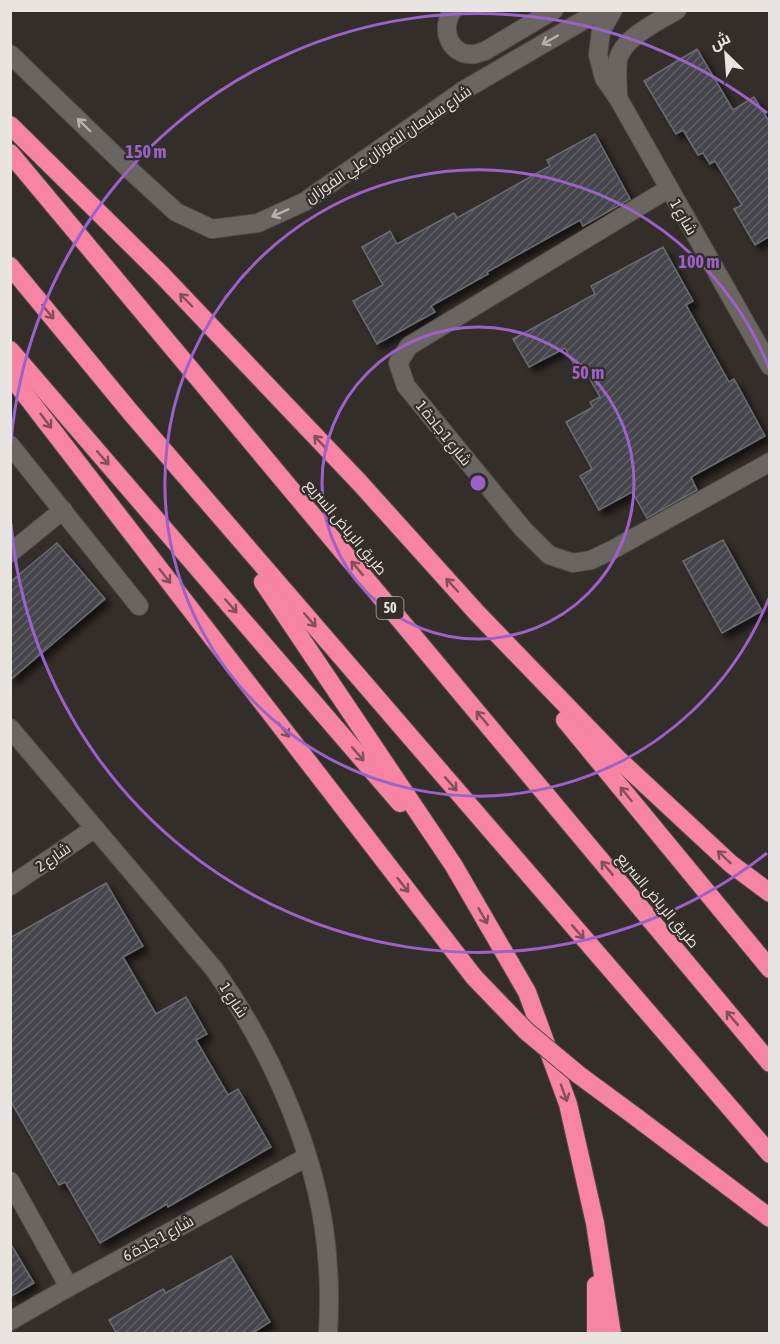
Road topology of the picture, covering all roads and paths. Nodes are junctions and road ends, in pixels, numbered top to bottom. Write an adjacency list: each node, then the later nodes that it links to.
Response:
1 (453, 10): 2 (street)
2 (554, 10)
3 (601, 10): 6 (street, شارع سليمان الفوزان علي الفوزان, one-way to 6)
4 (613, 10): 7 (street, شارع 1)
5 (670, 11): 7 (street, شارع 1)
6 (10, 54)
7 (618, 98): 10 (street, شارع 1)
8 (10, 124): 21 (highway, one-way to 8)
9 (10, 153): 28 (highway, طريق الرياض السريع / 50, one-way to 9)
10 (668, 189): 13 (street, شارع 1); 17 (street, شارع 1 جادة 1)
11 (10, 266): 15 (highway, one-way to 15)
12 (10, 350): 24 (highway, one-way to 24)
13 (770, 366)
14 (10, 375): 32 (highway, one-way to 32, bridge)
15 (132, 414): 24 (highway); 29 (highway, one-way to 29)
16 (10, 445): 18 (street)
17 (770, 462)
18 (63, 510): 19 (street); 20 (street)
19 (10, 553)
20 (139, 606)
21 (477, 614): 26 (highway, one-way to 21); 27 (highway, one-way to 21)
22 (10, 728): 23 (street, شارع 1)
23 (95, 828): 25 (street, شارع 2); 30 (street, شارع 1)
24 (454, 866): 33 (highway, one-way to 33)
25 (10, 886)
26 (770, 893)
27 (770, 969)
28 (770, 1062)
29 (770, 1154)
30 (307, 1157): 34 (street, شارع 1 جادة 6); 36 (street, شارع 1)
31 (10, 1180): 34 (street)
32 (770, 1218)
33 (595, 1223): 37 (highway); 38 (highway)
34 (69, 1287): 35 (street, شارع 1 جادة 6)
35 (10, 1321)
36 (328, 1334)
37 (596, 1334)
38 (612, 1334)

